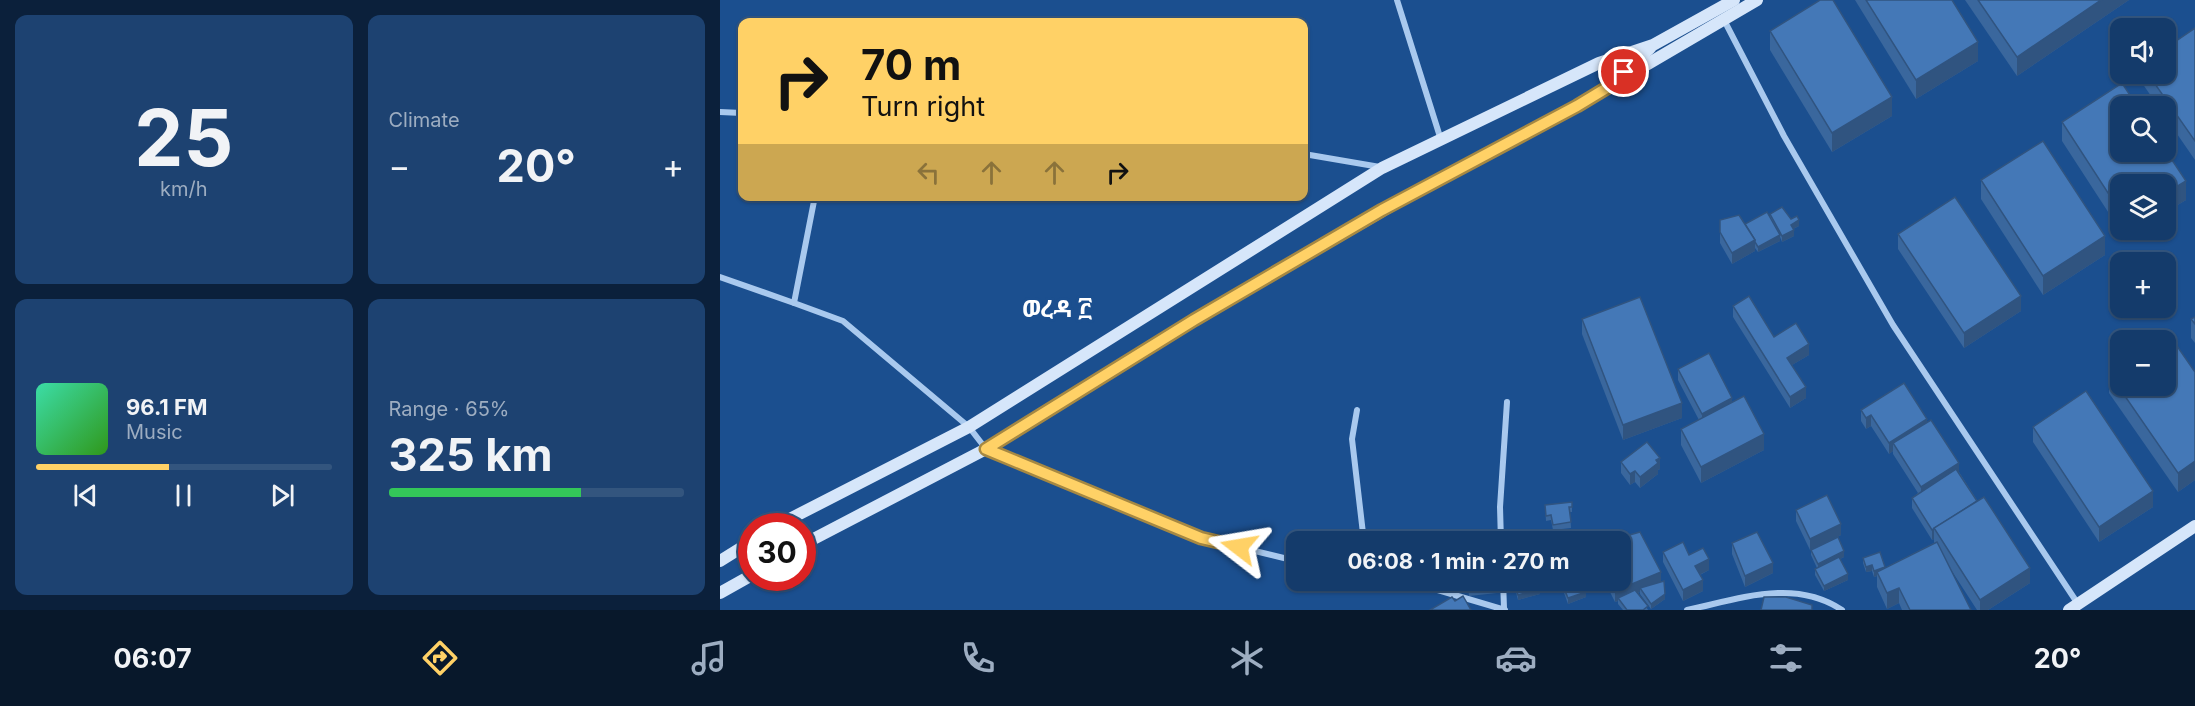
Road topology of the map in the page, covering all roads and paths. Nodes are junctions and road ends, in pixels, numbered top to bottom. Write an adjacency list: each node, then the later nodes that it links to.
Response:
1 (1397, 0): 9 (street)
2 (1734, 0): 4 (main road)
3 (1757, 0): 4 (main road)
4 (1718, 10): 5 (main road); 6 (main road); 31 (street)
5 (1653, 45): 6 (main road); 9 (main road)
6 (1610, 86): 18 (main road)
7 (720, 112): 8 (street)
8 (738, 113)
9 (1441, 141): 11 (main road)
10 (1308, 155): 11 (street)
11 (1382, 168): 17 (main road)
12 (814, 201): 14 (street)
13 (720, 277): 14 (street)
14 (794, 303): 17 (street)
15 (1507, 402): 22 (street)
16 (1357, 410): 21 (street)
17 (969, 427): 18 (street); 19 (main road)
18 (986, 449): 23 (main road); 25 (street)
19 (801, 513)
20 (2195, 526): 31 (main road)
21 (1363, 531)
22 (1501, 531)
23 (816, 538)
24 (738, 550): 26 (main road)
25 (1286, 559)
26 (720, 561)
27 (738, 582): 30 (main road)
28 (1442, 591): 32 (street)
29 (1504, 591): 32 (street)
30 (720, 593)
31 (2073, 607)
32 (1505, 609)
33 (1687, 610): 34 (street)
34 (1842, 610)

